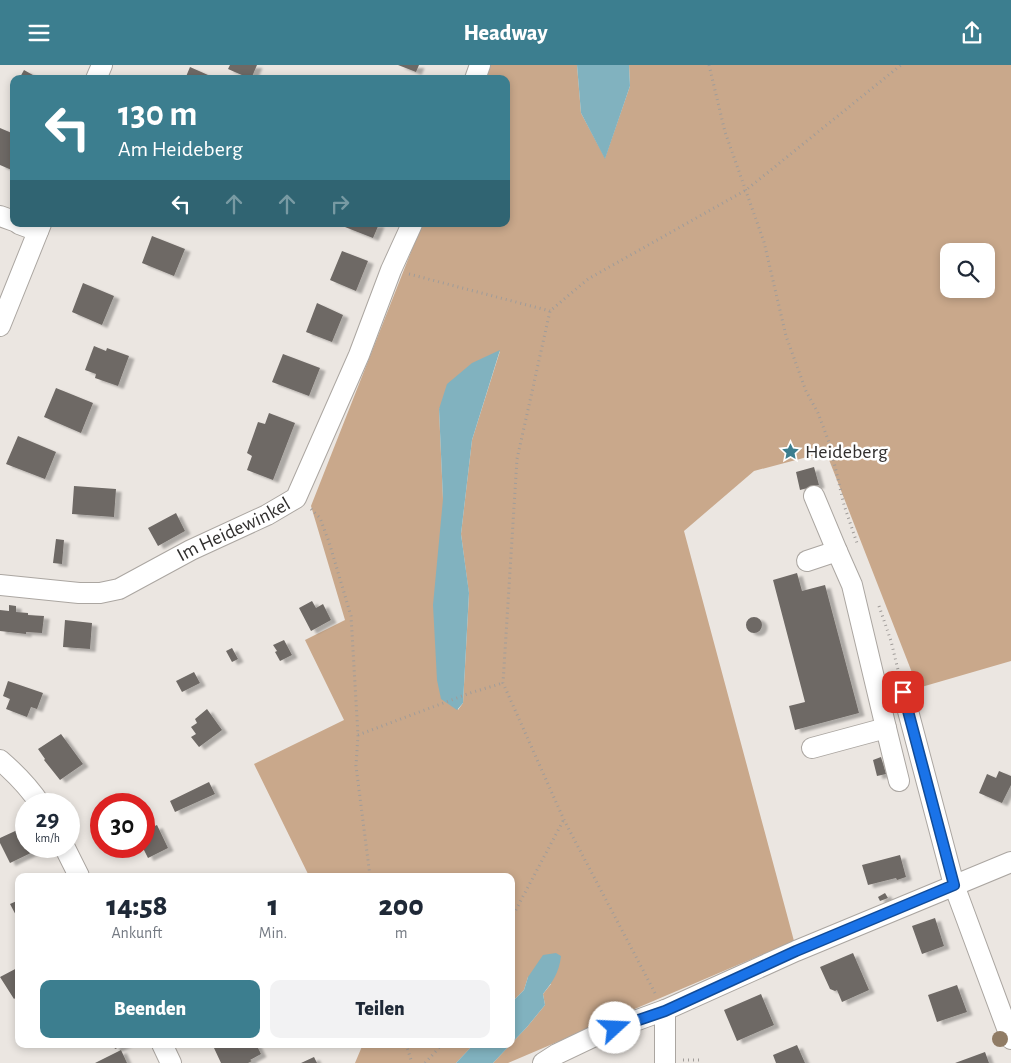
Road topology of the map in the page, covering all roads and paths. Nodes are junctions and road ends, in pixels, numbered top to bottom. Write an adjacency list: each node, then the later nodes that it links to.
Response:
1 (709, 65): 3 (path)
2 (901, 65): 3 (path)
3 (746, 190): 7 (path); 12 (path)
4 (32, 227): 8 (street)
5 (411, 227): 6 (street, Im Heidewinkel)
6 (391, 270): 7 (path); 10 (street, Im Heidewinkel)
7 (550, 311): 16 (path)
8 (0, 326)
9 (814, 496): 11 (street)
10 (296, 498): 14 (street, Im Heidewinkel); 19 (path)
11 (836, 551): 13 (street); 18 (street)
12 (860, 551)
13 (807, 561)
14 (0, 585)
15 (878, 605): 17 (path)
16 (503, 683): 19 (path); 24 (path)
17 (903, 692): 29 (street)
18 (886, 728): 20 (street); 22 (street)
19 (358, 735): 28 (path)
20 (812, 748)
21 (0, 760): 23 (street)
22 (900, 781)
23 (33, 793)
24 (564, 820): 30 (path); 31 (path)
25 (70, 858): 27 (street)
26 (1011, 862): 29 (street)
27 (78, 873)
28 (370, 873)
29 (954, 885): 31 (street); 32 (street)
30 (515, 912)
31 (665, 1011): 37 (street); 41 (street)
32 (1011, 1039)
33 (164, 1048): 38 (street)
34 (407, 1048): 39 (path)
35 (439, 1048): 40 (path)
36 (702, 1059): 37 (path)
37 (670, 1061)
38 (171, 1063)
39 (412, 1063)
40 (424, 1063)
41 (543, 1063)

